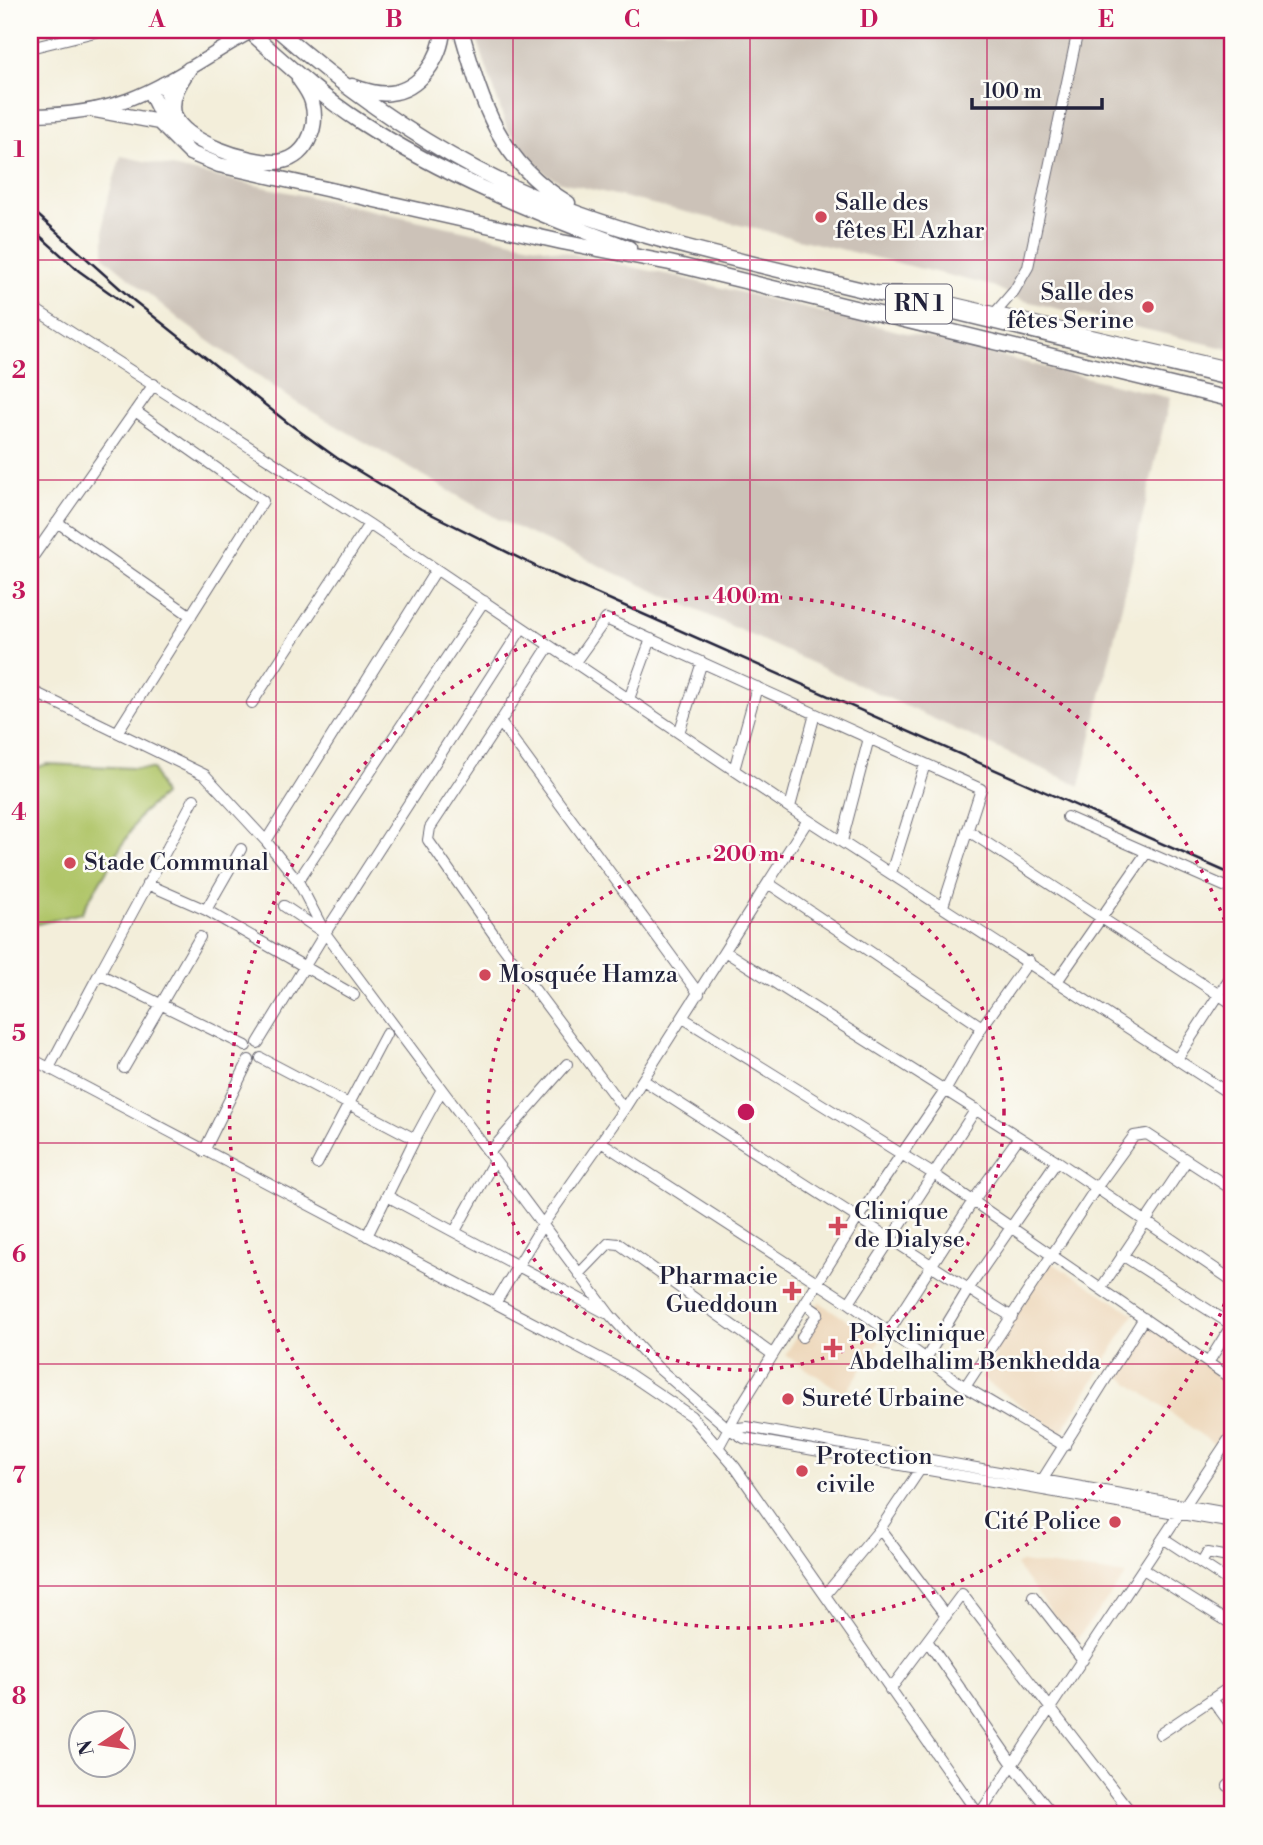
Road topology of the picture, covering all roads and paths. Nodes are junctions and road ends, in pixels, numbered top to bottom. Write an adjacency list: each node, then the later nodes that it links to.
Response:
1 (103, 30): 8 (street)
2 (248, 30): 10 (highway)
3 (254, 30): 9 (main road, RN 1, bridge)
4 (278, 30): 11 (highway)
5 (443, 30): 11 (highway)
6 (461, 30): 18 (highway, RN 1)
7 (1078, 30): 22 (street)
8 (30, 48)
9 (188, 69): 12 (main road, RN 1); 15 (highway)
10 (295, 71): 15 (highway); 19 (highway)
11 (340, 83): 18 (highway)
12 (164, 85): 13 (main road, RN 1); 15 (highway)
13 (150, 92): 14 (main road, RN 1); 17 (highway)
14 (95, 110): 16 (main road, RN 1); 17 (highway, RN 1)
15 (174, 113)
16 (30, 115)
17 (170, 133): 19 (highway, RN 1)
18 (608, 222): 20 (highway, RN 1)
19 (670, 263): 26 (highway, RN 1)
20 (867, 291): 22 (street); 24 (highway, RN 1)
21 (30, 306): 25 (street)
22 (995, 313): 23 (street)
23 (1233, 368)
24 (1233, 379)
25 (154, 384): 27 (street); 29 (street)
26 (1233, 400)
27 (135, 411): 28 (street); 33 (street)
28 (57, 522): 30 (street); 33 (street)
29 (369, 524): 31 (street); 42 (street)
30 (30, 561)
31 (436, 570): 32 (street); 55 (street)
32 (484, 601): 34 (street); 60 (street)
33 (191, 616): 45 (street)
34 (522, 628): 36 (street); 68 (street)
35 (651, 639): 37 (street); 38 (street); 41 (street)
36 (549, 646): 37 (street); 44 (street)
37 (575, 662): 41 (street)
38 (702, 662): 39 (street); 46 (street)
39 (757, 687): 43 (street); 49 (street)
40 (30, 690): 45 (street)
41 (629, 699): 46 (street)
42 (252, 703)
43 (815, 714): 47 (street); 51 (street)
44 (500, 722): 76 (street); 98 (street)
45 (118, 731): 55 (street)
46 (679, 733): 49 (street)
47 (869, 738): 48 (street); 56 (street)
48 (925, 764): 54 (street); 59 (street)
49 (734, 770): 51 (street)
50 (194, 799): 62 (street)
51 (790, 807): 53 (street)
52 (1067, 817): 58 (street)
53 (808, 820): 56 (street); 61 (street)
54 (967, 830): 65 (street); 67 (street)
55 (266, 841): 60 (street)
56 (842, 841): 59 (street)
57 (241, 849): 66 (street)
58 (1147, 852): 63 (street); 67 (street)
59 (891, 873): 65 (street)
60 (298, 881): 68 (street)
61 (768, 883): 70 (street); 82 (street)
62 (147, 884): 66 (street); 74 (street)
63 (1233, 890)
64 (284, 906): 68 (street)
65 (943, 906): 71 (street)
66 (205, 910): 72 (street)
67 (1102, 918): 75 (street); 77 (street)
68 (325, 933): 72 (street); 94 (street)
69 (200, 937): 79 (street)
70 (726, 952): 76 (street); 95 (street)
71 (1029, 961): 75 (street); 82 (street)
72 (306, 965): 78 (street); 84 (street)
73 (1233, 972): 77 (street)
74 (99, 974): 79 (street); 92 (street)
75 (1058, 980): 88 (street)
76 (699, 993): 81 (street)
77 (1218, 994): 80 (street); 88 (street)
78 (354, 995)
79 (162, 1004): 85 (street); 91 (street)
80 (1233, 1004)
81 (683, 1018): 93 (street); 104 (street)
82 (982, 1027): 95 (street)
83 (386, 1034): 97 (street)
84 (258, 1044): 85 (street); 87 (street)
85 (246, 1046): 89 (street)
86 (30, 1058): 92 (street)
87 (261, 1058): 89 (street); 97 (street)
88 (1177, 1059): 96 (street)
89 (249, 1060): 103 (street)
90 (567, 1064): 105 (street)
91 (124, 1068)
92 (50, 1069): 103 (street)
93 (643, 1080): 98 (street); 114 (street)
94 (441, 1091): 101 (street); 105 (street)
95 (945, 1091): 99 (street); 104 (street)
96 (1233, 1096)
97 (349, 1105): 101 (street); 108 (street)
98 (624, 1109): 102 (street)
99 (976, 1109): 100 (street); 109 (street)
100 (1019, 1137): 107 (street); 113 (street)
101 (415, 1139): 112 (street)
102 (601, 1142): 116 (street); 127 (street)
103 (204, 1151): 119 (street)
104 (902, 1155): 109 (street); 114 (street)
105 (491, 1157): 116 (street); 118 (street)
106 (1187, 1160): 110 (street); 111 (street); 115 (street)
107 (1057, 1161): 110 (street); 117 (street)
108 (317, 1164)
109 (935, 1175): 113 (street); 120 (street)
110 (1096, 1188): 115 (street); 121 (street)
111 (1233, 1190)
112 (387, 1196): 118 (street); 119 (street)
113 (973, 1201): 117 (street); 123 (street)
114 (857, 1219): 120 (street); 127 (street)
115 (1144, 1221): 122 (street); 126 (street)
116 (543, 1224): 124 (street); 125 (street)
117 (1012, 1227): 121 (street); 129 (street)
118 (455, 1231): 124 (street)
119 (367, 1236): 130 (street)
120 (890, 1238): 123 (street); 131 (street)
121 (1053, 1254): 128 (street); 134 (street)
122 (1122, 1255): 128 (street); 136 (street)
123 (933, 1264): 129 (street); 137 (street)
124 (519, 1265): 130 (street); 133 (street)
125 (580, 1273): 133 (street); 139 (street)
126 (1233, 1281)
127 (816, 1284): 131 (street); 132 (street)
128 (1101, 1288): 135 (street)
129 (969, 1289): 134 (street); 140 (street)
130 (496, 1302): 146 (street)
131 (849, 1303): 137 (street)
132 (805, 1304): 138 (street); 139 (street)
133 (610, 1315): 144 (street)
134 (1012, 1317): 143 (street)
135 (1144, 1318): 141 (street); 147 (street)
136 (1232, 1324): 141 (street)
137 (888, 1333): 140 (street)
138 (803, 1337)
139 (772, 1354): 144 (street)
140 (925, 1360): 143 (street)
141 (1208, 1363): 142 (street)
142 (1233, 1380)
143 (965, 1387): 147 (street)
144 (729, 1429): 146 (street); 148 (street); 149 (street)
145 (1232, 1438): 150 (street)
146 (719, 1446): 159 (street)
147 (1065, 1446): 149 (street)
148 (921, 1468): 149 (street); 153 (street)
149 (1040, 1484): 150 (street)
150 (1182, 1510): 151 (street); 152 (street); 154 (street)
151 (1233, 1514)
152 (1233, 1523)
153 (880, 1529): 159 (street); 161 (street)
154 (1163, 1538): 156 (street); 157 (street)
155 (1233, 1558): 156 (street)
156 (1201, 1563): 158 (street)
157 (1143, 1569): 162 (street); 164 (street)
158 (1233, 1584)
159 (825, 1595): 166 (street)
160 (1033, 1596): 164 (street)
161 (946, 1616): 163 (street); 168 (street)
162 (1233, 1625)
163 (928, 1642): 166 (street); 171 (street)
164 (1083, 1660): 168 (street)
165 (1233, 1685): 167 (street)
166 (890, 1690): 172 (street)
167 (1212, 1699): 169 (street); 170 (street)
168 (1052, 1709): 171 (street); 174 (street)
169 (1233, 1727)
170 (1160, 1734)
171 (1014, 1766): 172 (street); 173 (street)
172 (979, 1815)
173 (1053, 1815)
174 (1133, 1815)

